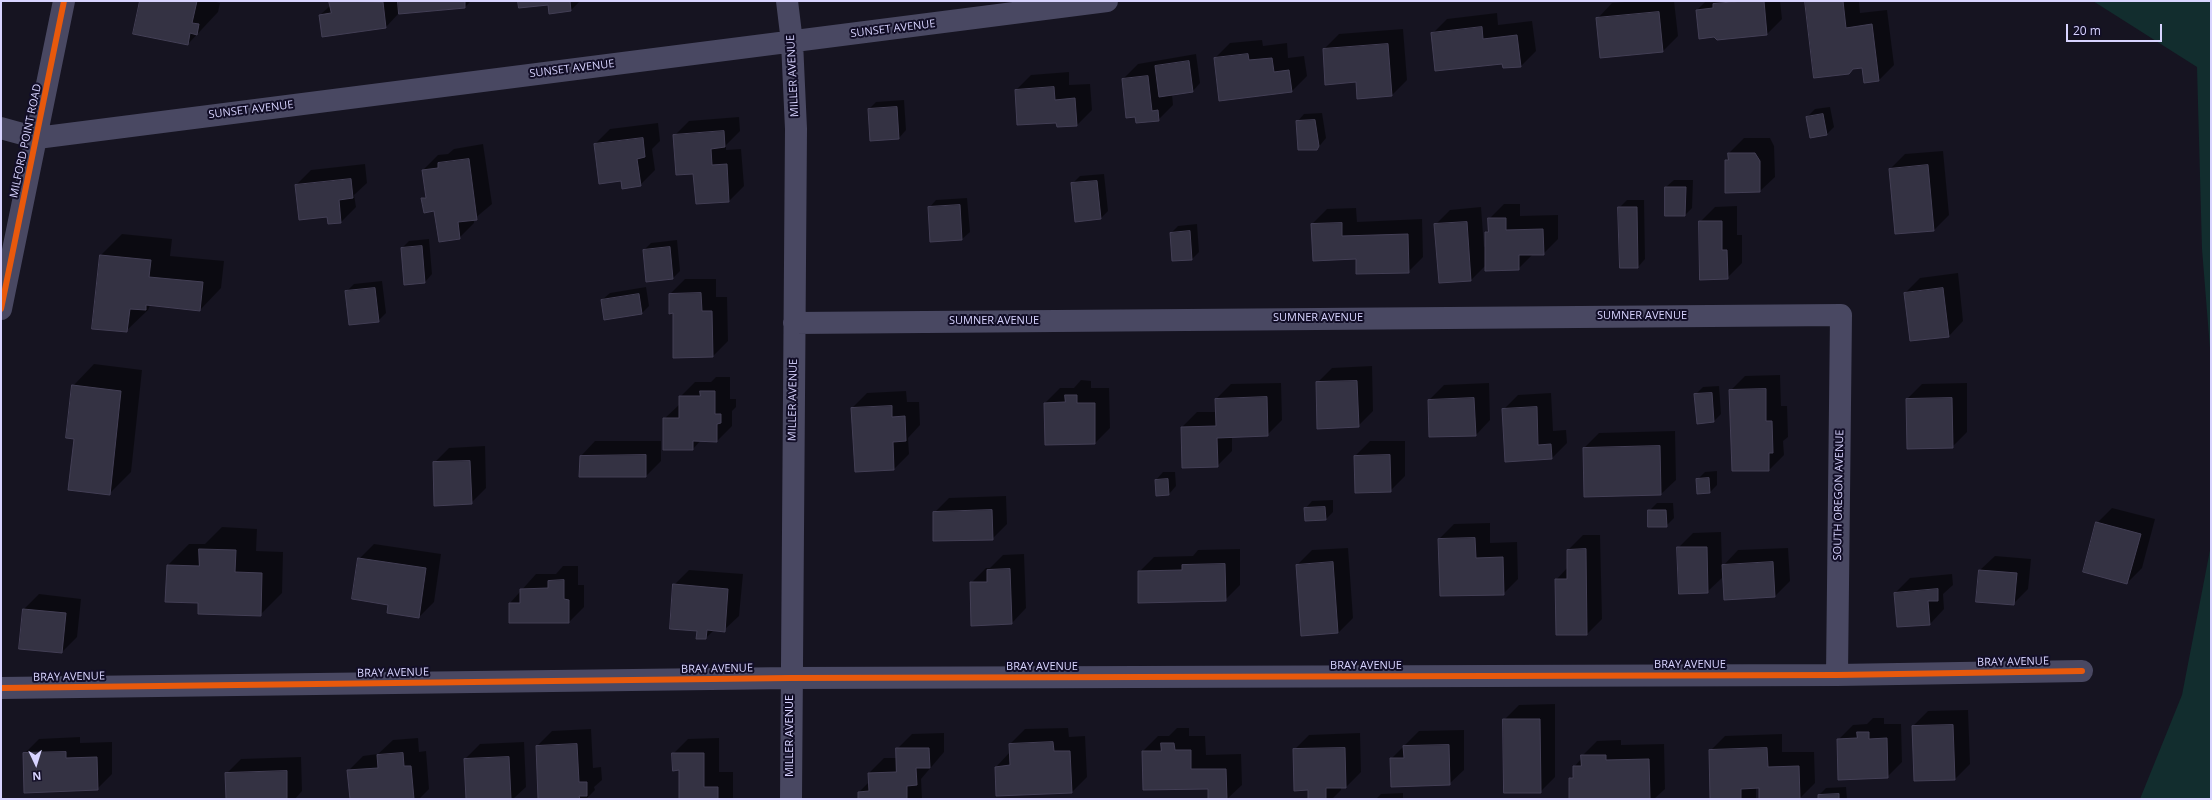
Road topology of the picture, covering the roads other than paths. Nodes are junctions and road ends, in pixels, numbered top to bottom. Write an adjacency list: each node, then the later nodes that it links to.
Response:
1 (64, 1): 6 (street, MILFORD POINT ROAD)
2 (787, 1): 4 (street, MILLER AVENUE)
3 (1107, 1): 4 (street, SUNSET AVENUE)
4 (792, 42): 6 (street, SUNSET AVENUE); 9 (street, MILLER AVENUE)
5 (1, 128): 6 (street)
6 (37, 138): 7 (street, MILFORD POINT ROAD)
7 (1, 309)
8 (1841, 314): 9 (street, SUMNER AVENUE); 11 (street, SOUTH OREGON AVENUE)
9 (794, 323): 12 (street, MILLER AVENUE)
10 (2082, 671): 11 (street, BRAY AVENUE)
11 (1837, 675): 12 (street, BRAY AVENUE)
12 (790, 678): 13 (street, BRAY AVENUE); 14 (street, MILLER AVENUE)
13 (1, 688)
14 (790, 799)

